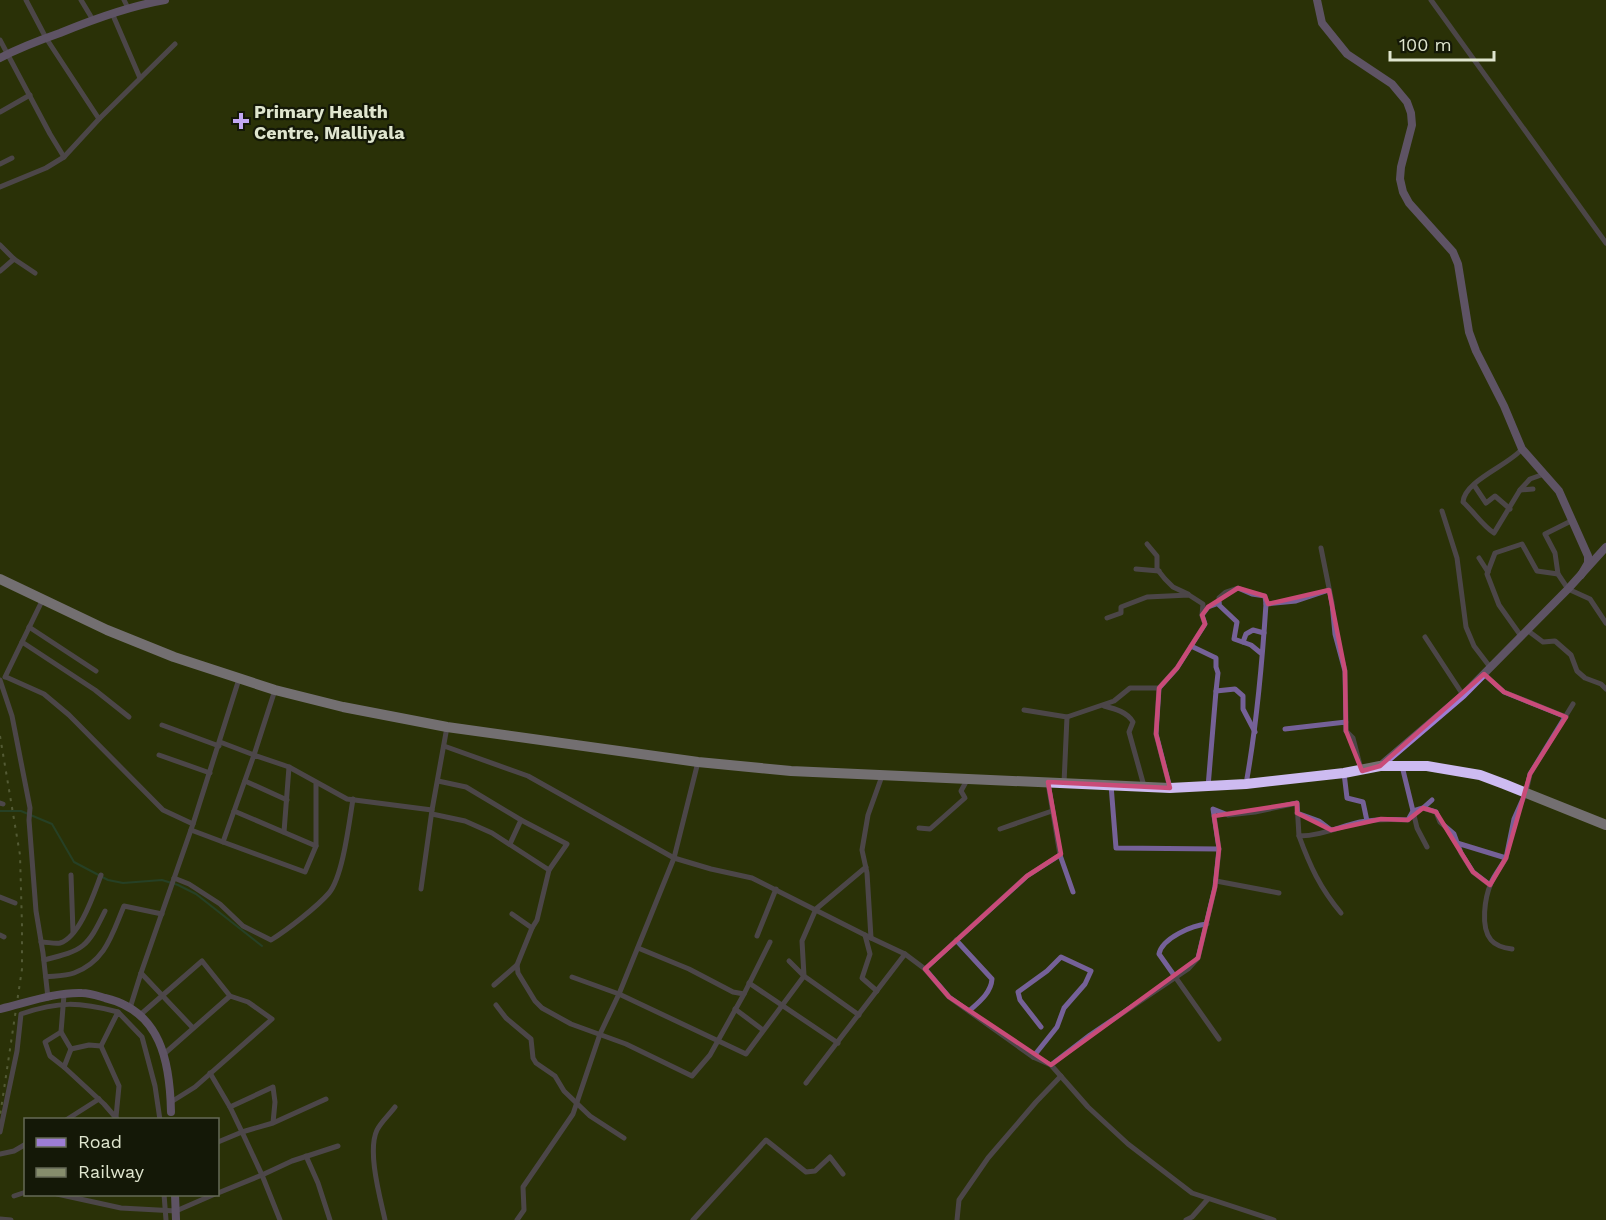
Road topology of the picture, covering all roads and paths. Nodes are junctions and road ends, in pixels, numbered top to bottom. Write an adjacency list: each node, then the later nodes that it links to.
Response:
1 (26, 0): 10 (street)
2 (81, 0): 9 (street)
3 (124, 0): 7 (street)
4 (165, 0): 7 (street)
5 (1317, 0): 27 (street)
6 (1431, 0): 22 (street)
7 (128, 8): 8 (street)
8 (112, 13): 9 (street); 14 (street)
9 (93, 20): 10 (street)
10 (46, 38): 13 (street); 17 (street)
11 (0, 40): 13 (street)
12 (175, 44): 14 (street)
13 (4, 56): 15 (street)
14 (140, 78): 17 (street)
15 (30, 95): 16 (street); 18 (street)
16 (0, 112)
17 (99, 119): 18 (street)
18 (64, 157): 21 (street)
19 (12, 158): 20 (street)
20 (0, 165)
21 (0, 187)
22 (1606, 243)
23 (0, 245): 24 (street)
24 (14, 260): 25 (street); 26 (street)
25 (0, 271)
26 (35, 273)
27 (1522, 449): 28 (street); 29 (street)
28 (1544, 474): 31 (street); 34 (street)
29 (1474, 485): 32 (street); 32 (street)
30 (1533, 489): 31 (street)
31 (1520, 490): 32 (street)
32 (1510, 509)
33 (1442, 511): 62 (street)
34 (1571, 521): 42 (street); 43 (street)
35 (1147, 544): 40 (street)
36 (1606, 547): 43 (street)
37 (1322, 548): 46 (street)
38 (1479, 558): 41 (street)
39 (1136, 569): 40 (street)
40 (1159, 571): 47 (street)
41 (1488, 572): 42 (street); 56 (street)
42 (1558, 574): 45 (street)
43 (1581, 575): 45 (street)
44 (0, 579): 48 (highway)
45 (1568, 589): 53 (street); 56 (street)
46 (1329, 590): 50 (street); 78 (street)
47 (1189, 595): 51 (street); 52 (street)
48 (42, 601): 54 (street); 65 (highway)
49 (1219, 603): 50 (street); 51 (street); 59 (street)
50 (1266, 604): 55 (street)
51 (1202, 615): 60 (street)
52 (1107, 618)
53 (1606, 623)
54 (29, 627): 58 (street); 63 (street)
55 (1264, 633): 59 (street); 61 (street)
56 (1524, 633): 62 (street); 68 (street)
57 (1425, 637): 71 (street)
58 (22, 642): 66 (street); 75 (street)
59 (1243, 642): 61 (street)
60 (1191, 645): 67 (street); 70 (street)
61 (1262, 654): 82 (street)
62 (1491, 668): 64 (street)
63 (96, 671)
64 (1484, 674): 71 (street); 77 (street)
65 (239, 677): 69 (highway); 83 (street)
66 (2, 679): 119 (street); 158 (street)
67 (1159, 688): 73 (street); 105 (street)
68 (1606, 689)
69 (275, 690): 80 (highway); 86 (street)
70 (1216, 691): 82 (street); 104 (street)
71 (1463, 695): 88 (street)
72 (1573, 704): 77 (street)
73 (1102, 706): 76 (street); 103 (street)
74 (1024, 710): 76 (street)
75 (129, 717)
76 (1067, 717): 99 (street)
77 (1566, 717): 106 (street)
78 (1346, 722): 81 (street); 91 (street)
79 (162, 725): 83 (street)
80 (447, 727): 84 (street); 87 (highway)
81 (1285, 729)
82 (1256, 733): 101 (street)
83 (219, 744): 86 (street); 92 (street)
84 (444, 746): 97 (street); 132 (street)
85 (159, 755): 92 (street)
86 (254, 755): 90 (street); 96 (street)
87 (698, 762): 94 (highway); 132 (street)
88 (1380, 766): 89 (highway); 91 (highway)
89 (1402, 766): 106 (highway); 113 (street)
90 (289, 767): 100 (street); 108 (street)
91 (1362, 771): 93 (highway)
92 (210, 773): 119 (street)
93 (1344, 773): 101 (highway); 117 (street)
94 (882, 774): 95 (highway); 134 (street)
95 (968, 778): 98 (highway); 120 (street)
96 (245, 781): 108 (street); 111 (street)
97 (438, 781): 114 (street); 116 (street)
98 (1048, 782): 99 (highway); 112 (street)
99 (1064, 783): 102 (highway)
100 (316, 784): 107 (street); 128 (street)
101 (1246, 784): 104 (highway)
102 (1111, 785): 103 (highway); 130 (street)
103 (1144, 786): 105 (highway)
104 (1208, 787): 105 (highway)
105 (1170, 788)
106 (1526, 792): 118 (highway); 133 (street)
107 (352, 799): 114 (street); 138 (street)
108 (287, 800): 123 (street)
109 (1432, 800): 110 (street)
110 (1423, 808): 113 (street); 127 (street)
111 (234, 811): 123 (street); 125 (street)
112 (1053, 811): 121 (street); 131 (street)
113 (1413, 811): 117 (street); 129 (street)
114 (432, 812): 126 (street); 141 (street)
115 (1297, 813): 122 (street); 124 (street); 130 (street)
116 (521, 820): 126 (street); 135 (street)
117 (1367, 821): 122 (street)
118 (1606, 825)
119 (192, 827): 125 (street); 138 (street)
120 (920, 828)
121 (1000, 829)
122 (1330, 830): 124 (street)
123 (284, 832): 128 (street)
124 (1299, 836): 149 (street)
125 (223, 842): 128 (street)
126 (510, 843): 135 (street)
127 (1457, 843): 133 (street); 140 (street)
128 (316, 846)
129 (1427, 847)
130 (1219, 849): 139 (street)
131 (1060, 855): 143 (street); 157 (street)
132 (674, 858): 142 (street); 160 (street)
133 (1506, 858): 140 (street)
134 (866, 867): 147 (street); 156 (street)
135 (549, 870): 153 (street)
136 (70, 875): 154 (street)
137 (100, 875): 154 (street)
138 (174, 878): 151 (street)
139 (1216, 881): 144 (street); 152 (street)
140 (1490, 885): 161 (street)
141 (422, 889)
142 (776, 889): 147 (street); 155 (street)
143 (1073, 892)
144 (1279, 893)
145 (0, 897): 146 (street)
146 (15, 903)
147 (816, 909): 156 (street); 168 (street)
148 (105, 910): 163 (street)
149 (1341, 913)
150 (512, 914): 153 (street)
151 (162, 915): 167 (street); 169 (street)
152 (1207, 924): 171 (street); 171 (street)
153 (532, 928): 165 (street)
154 (73, 932): 158 (street)
155 (757, 936)
156 (868, 937): 162 (street); 174 (street)
157 (956, 940): 166 (street); 186 (street)
158 (41, 942): 163 (street)
159 (770, 942): 172 (street)
160 (638, 948): 175 (street); 176 (street)
161 (1512, 949)
162 (905, 954): 166 (street); 174 (street)
163 (44, 960): 169 (street)
164 (789, 961): 168 (street)
165 (517, 965): 173 (street); 194 (street)
166 (925, 969): 186 (street)
167 (141, 973): 177 (street); 183 (street)
168 (804, 976): 182 (street); 188 (street)
169 (46, 977): 179 (street)
170 (572, 977): 175 (street)
171 (1175, 978): 195 (street); 202 (street)
172 (749, 983): 176 (street); 182 (street)
173 (494, 985)
174 (877, 991): 188 (street)
175 (619, 994): 194 (street); 196 (street)
176 (744, 994): 185 (street)
177 (163, 996): 178 (street); 189 (street); 191 (street)
178 (230, 996): 191 (street); 204 (street)
179 (48, 998): 180 (street, bridge); 184 (street, bridge)
180 (64, 999): 183 (street, bridge); 187 (street); 193 (street); 218 (street)
181 (496, 1005): 210 (street)
182 (783, 1005): 192 (street); 197 (street)
183 (130, 1008): 189 (street, bridge)
184 (0, 1009)
185 (735, 1009): 192 (street); 196 (street)
186 (969, 1011): 201 (street)
187 (118, 1012): 198 (street); 216 (street)
188 (859, 1015): 197 (street)
189 (140, 1016): 200 (street, bridge)
190 (1041, 1027): 201 (street)
191 (193, 1028): 200 (street)
192 (763, 1030): 196 (street)
193 (61, 1032): 199 (street); 203 (street)
194 (600, 1034): 196 (street); 210 (street)
195 (1219, 1039)
196 (717, 1041)
197 (838, 1043): 206 (street)
198 (101, 1046): 199 (street); 215 (street)
199 (71, 1048): 203 (street)
200 (164, 1054): 209 (street, bridge)
201 (1033, 1056): 202 (street)
202 (1052, 1065): 205 (street)
203 (64, 1067): 207 (street)
204 (210, 1073): 209 (street); 211 (street)
205 (1061, 1076): 235 (street); 246 (street)
206 (806, 1083)
207 (99, 1099): 214 (street); 215 (street)
208 (326, 1099): 217 (street)
209 (171, 1102): 213 (street, bridge)
210 (577, 1102): 220 (street); 244 (street)
211 (230, 1107): 217 (street); 219 (street)
212 (395, 1107): 243 (street)
213 (171, 1116)
214 (68, 1118)
215 (117, 1118)
216 (160, 1118)
217 (273, 1123): 219 (street)
218 (0, 1132)
219 (242, 1132): 221 (street); 226 (street)
220 (624, 1138)
221 (219, 1142)
222 (24, 1145): 224 (street)
223 (338, 1146): 225 (street)
224 (0, 1154)
225 (306, 1156): 226 (street); 242 (street)
226 (262, 1174): 229 (street); 241 (street)
227 (843, 1174): 245 (street)
228 (24, 1193): 230 (street)
229 (219, 1193)
230 (14, 1196)
231 (66, 1196): 236 (street)
232 (163, 1196): 236 (street)
233 (175, 1196): 237 (street)
234 (212, 1196): 237 (street)
235 (1208, 1199): 247 (street); 248 (street)
236 (165, 1211): 237 (street); 240 (street)
237 (176, 1216)
238 (0, 1219): 239 (street)
239 (11, 1220)
240 (166, 1220)
241 (280, 1220)
242 (330, 1220)
243 (385, 1220)
244 (517, 1220)
245 (693, 1220)
246 (957, 1220)
247 (1186, 1220)
248 (1274, 1220)

